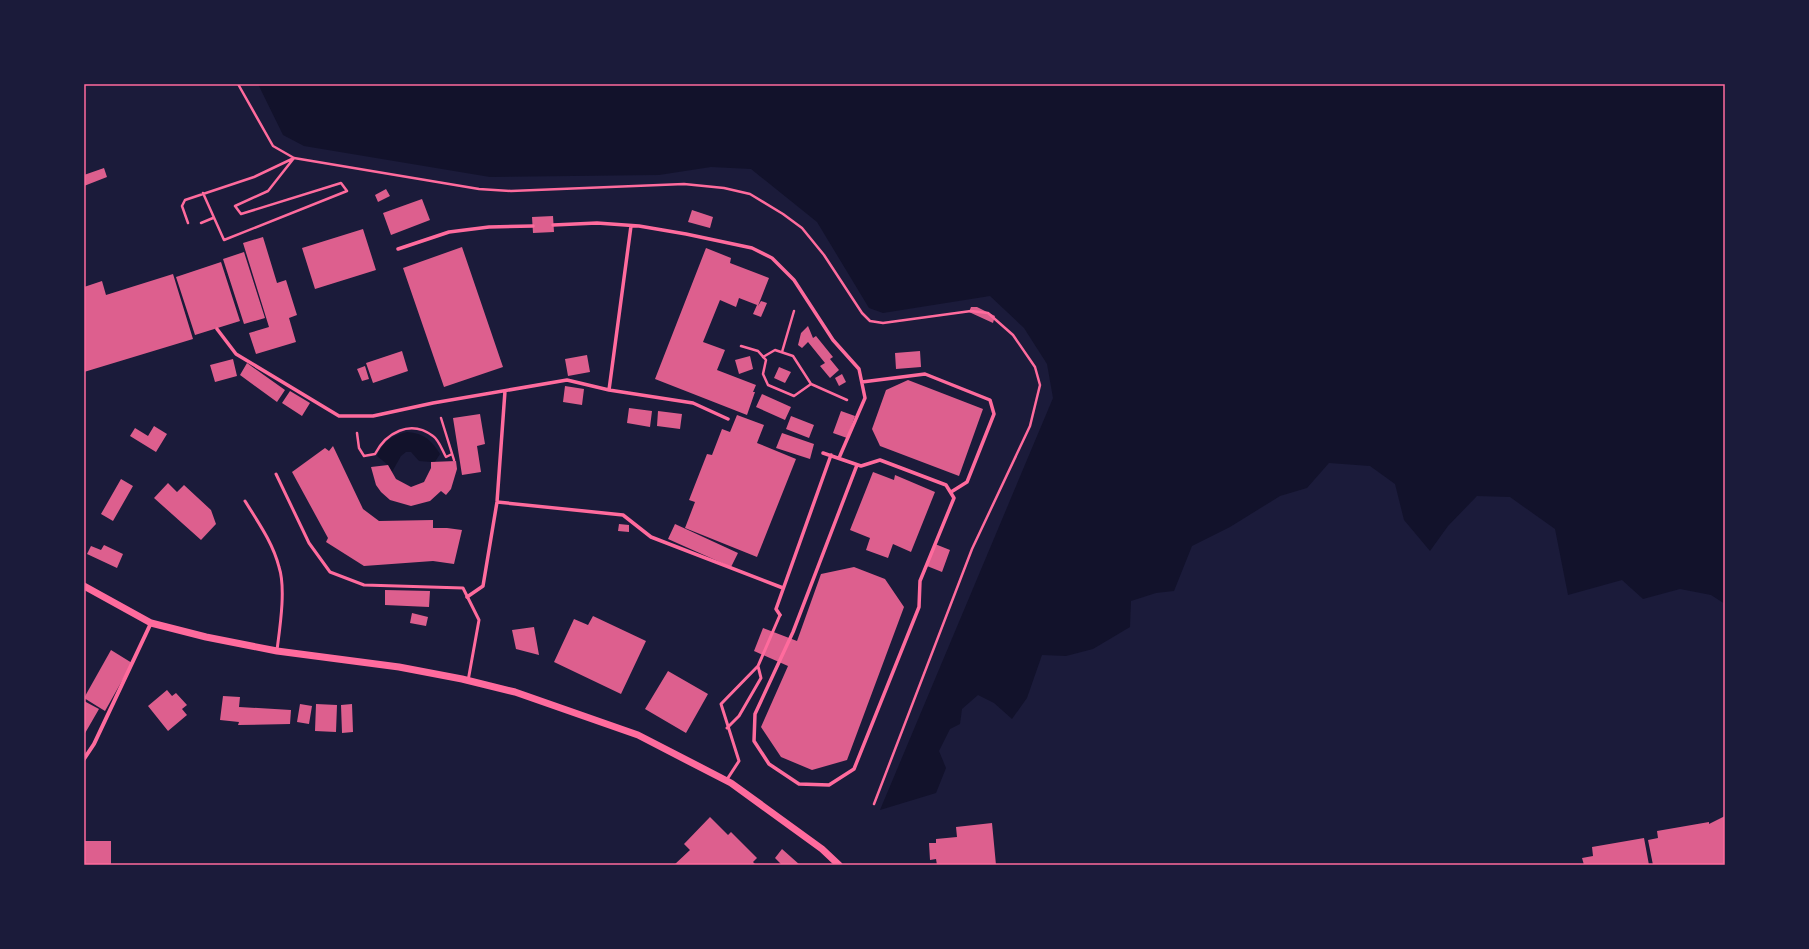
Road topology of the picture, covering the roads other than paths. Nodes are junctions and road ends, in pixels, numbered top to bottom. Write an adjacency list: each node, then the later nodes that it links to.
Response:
1 (553, 225): 3 (street)
2 (533, 226): 4 (street)
3 (631, 226): 6 (street); 7 (street)
4 (398, 249)
5 (217, 329): 8 (street)
6 (862, 382): 12 (street); 15 (street)
7 (608, 390): 8 (street); 9 (street)
8 (504, 391): 17 (street)
9 (728, 419)
10 (823, 453): 11 (street)
11 (831, 455): 12 (street); 19 (street)
12 (839, 458): 13 (street)
13 (857, 465): 15 (street); 15 (street)
14 (276, 474): 20 (lane)
15 (951, 492)
16 (245, 501): 23 (lane)
17 (497, 502): 19 (street); 20 (street)
18 (84, 586): 22 (street)
19 (783, 588): 21 (street)
20 (467, 596): 25 (lane)
21 (780, 615): 24 (lane)
22 (151, 623): 23 (street); 27 (street)
23 (277, 652): 25 (street)
24 (758, 666): 26 (lane); 26 (lane)
25 (468, 681): 28 (street)
26 (727, 728): 28 (lane)
27 (84, 759)
28 (726, 781): 29 (street)
29 (839, 865)

